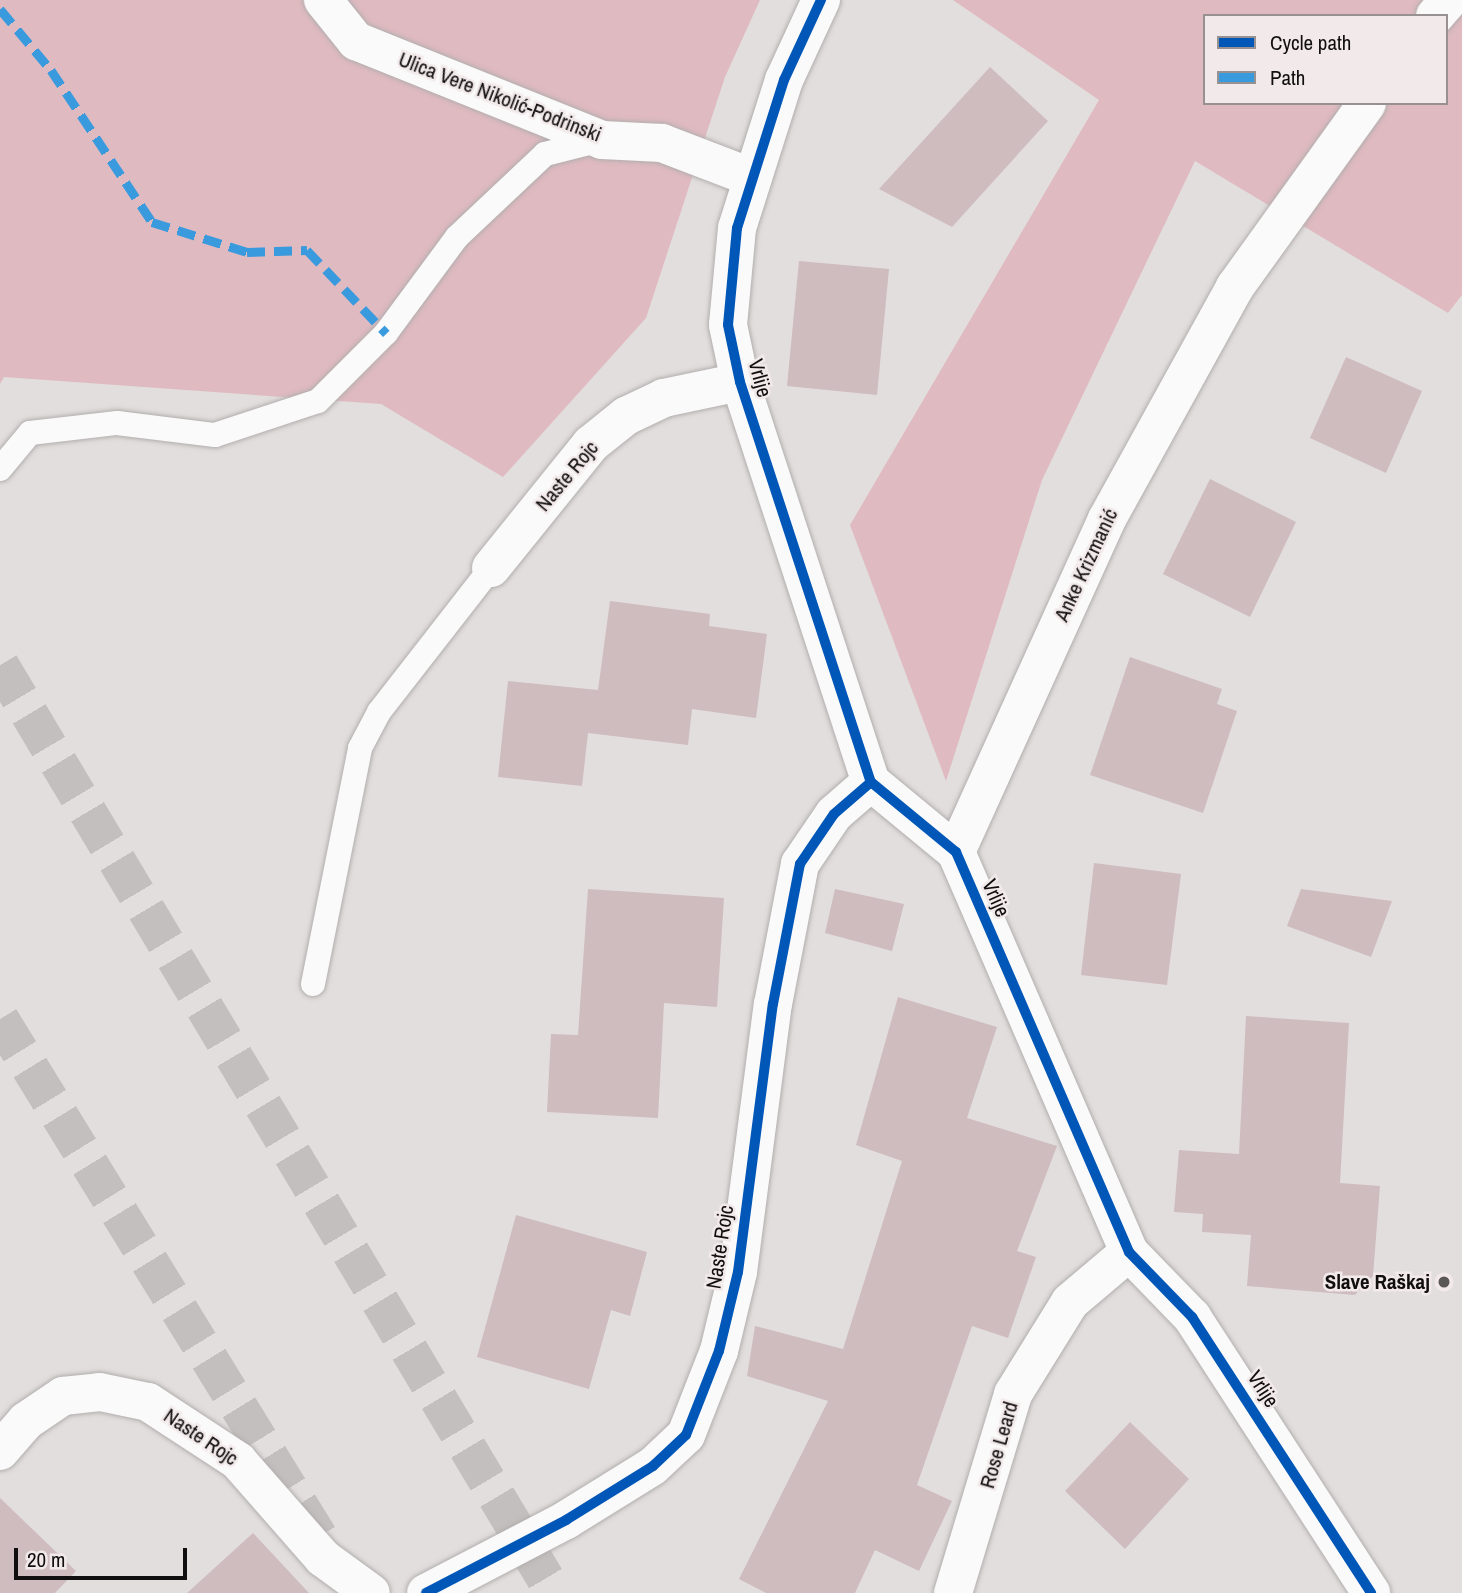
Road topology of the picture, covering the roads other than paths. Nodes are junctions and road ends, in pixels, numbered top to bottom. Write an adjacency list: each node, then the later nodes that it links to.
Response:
1 (323, 0): 6 (street, Ulica Vere Nikolić-Podrinski)
2 (821, 0): 7 (street)
3 (1449, 0): 4 (street)
4 (1437, 14)
5 (1366, 105): 12 (street, Anke Krizmanić)
6 (602, 140): 7 (street, Ulica Vere Nikolić-Podrinski); 9 (lane)
7 (753, 178): 8 (street, Vrlije)
8 (740, 382): 10 (street, Naste Rojc); 11 (street, Vrlije)
9 (0, 469)
10 (491, 568): 13 (lane)
11 (871, 782): 12 (street, Vrlije); 17 (street, Naste Rojc)
12 (956, 852): 14 (street, Vrlije)
13 (313, 984)
14 (1129, 1252): 18 (street, Rose Leard); 19 (street, Vrlije)
15 (0, 1451): 16 (street, Naste Rojc)
16 (371, 1593)
17 (426, 1593)
18 (954, 1593)
19 (1371, 1593)

